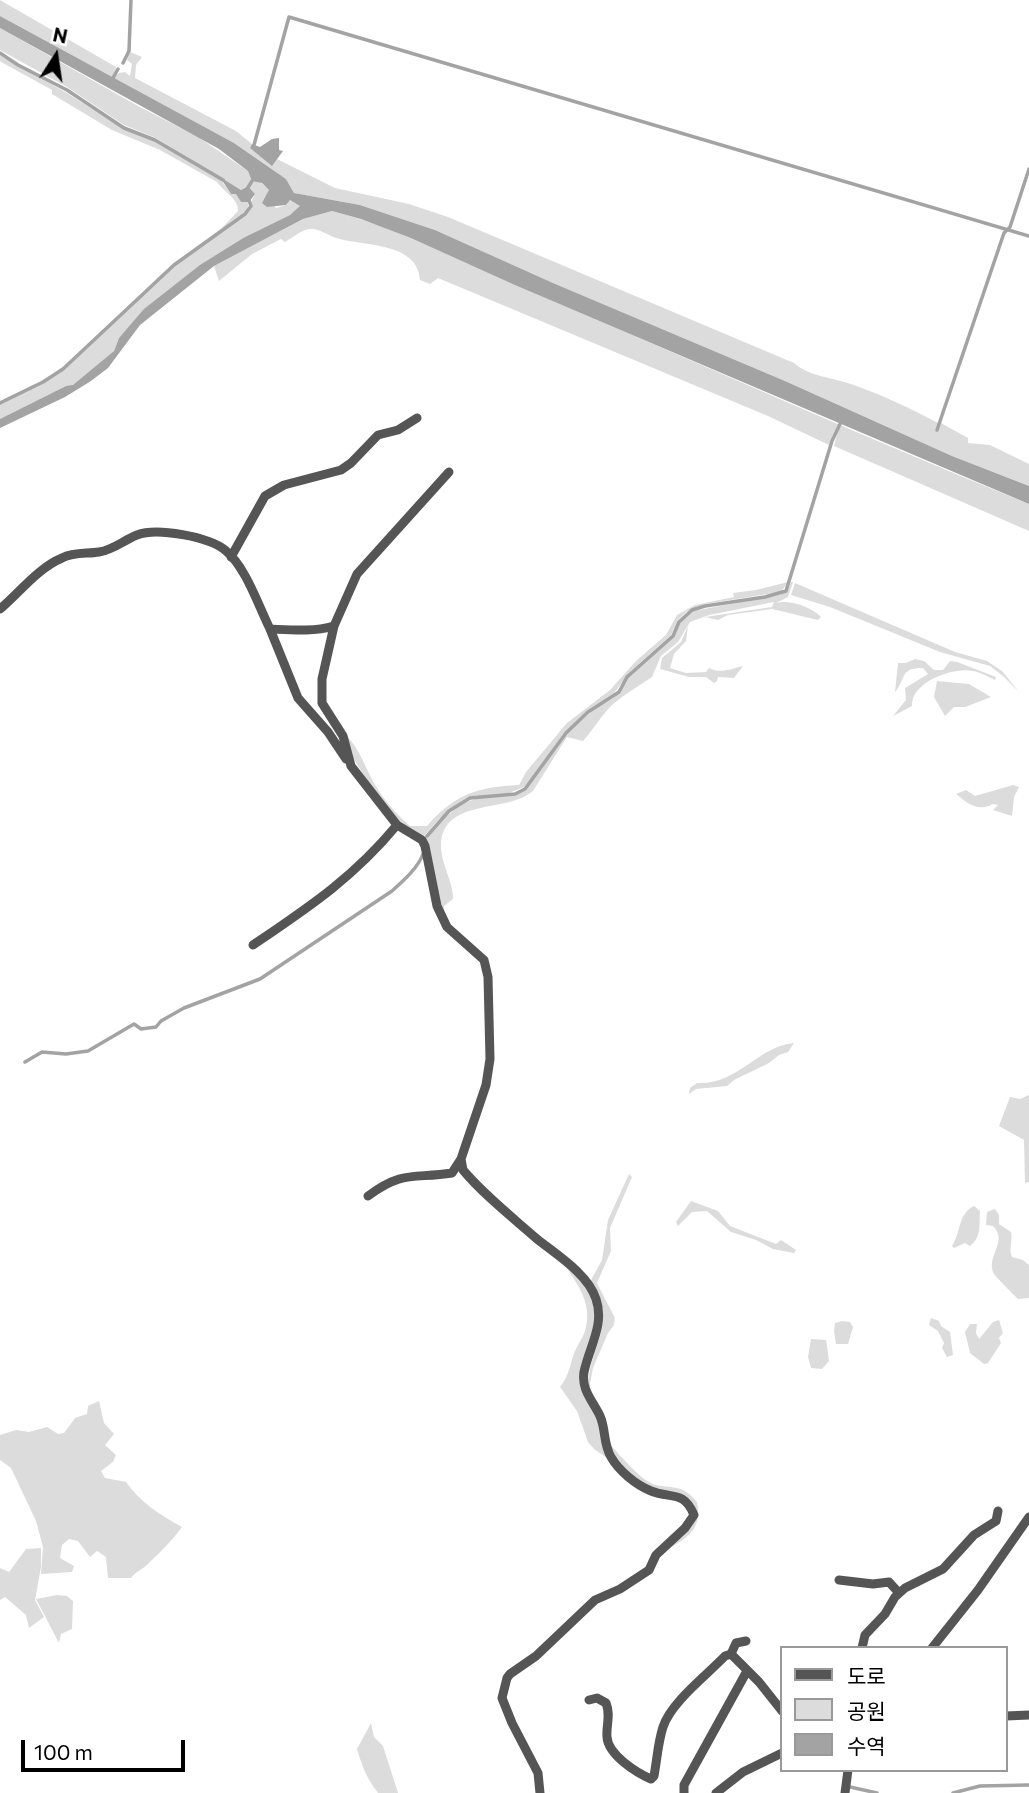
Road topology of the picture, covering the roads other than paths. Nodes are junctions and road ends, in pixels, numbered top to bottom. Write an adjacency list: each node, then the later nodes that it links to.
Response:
1 (417, 418): 3 (street)
2 (449, 472): 5 (street)
3 (231, 557): 4 (street); 6 (street)
4 (0, 609)
5 (334, 626): 6 (street); 7 (street)
6 (270, 629): 7 (street)
7 (351, 766): 8 (street)
8 (397, 825): 9 (street); 10 (street)
9 (253, 945)
10 (461, 1159): 11 (street); 27 (street)
11 (368, 1196)
12 (998, 1511): 15 (street)
13 (1029, 1517): 18 (street)
14 (839, 1580): 15 (street)
15 (900, 1593): 17 (street)
16 (746, 1641): 19 (street)
17 (862, 1646)
18 (934, 1646)
19 (731, 1654): 20 (street); 21 (street)
20 (747, 1671): 22 (street); 28 (street)
21 (589, 1700)
22 (780, 1708)
23 (1029, 1714): 24 (street)
24 (1008, 1716)
25 (780, 1754): 29 (street)
26 (848, 1772): 30 (street)
27 (540, 1793)
28 (684, 1793)
29 (716, 1793)
30 (845, 1793)

